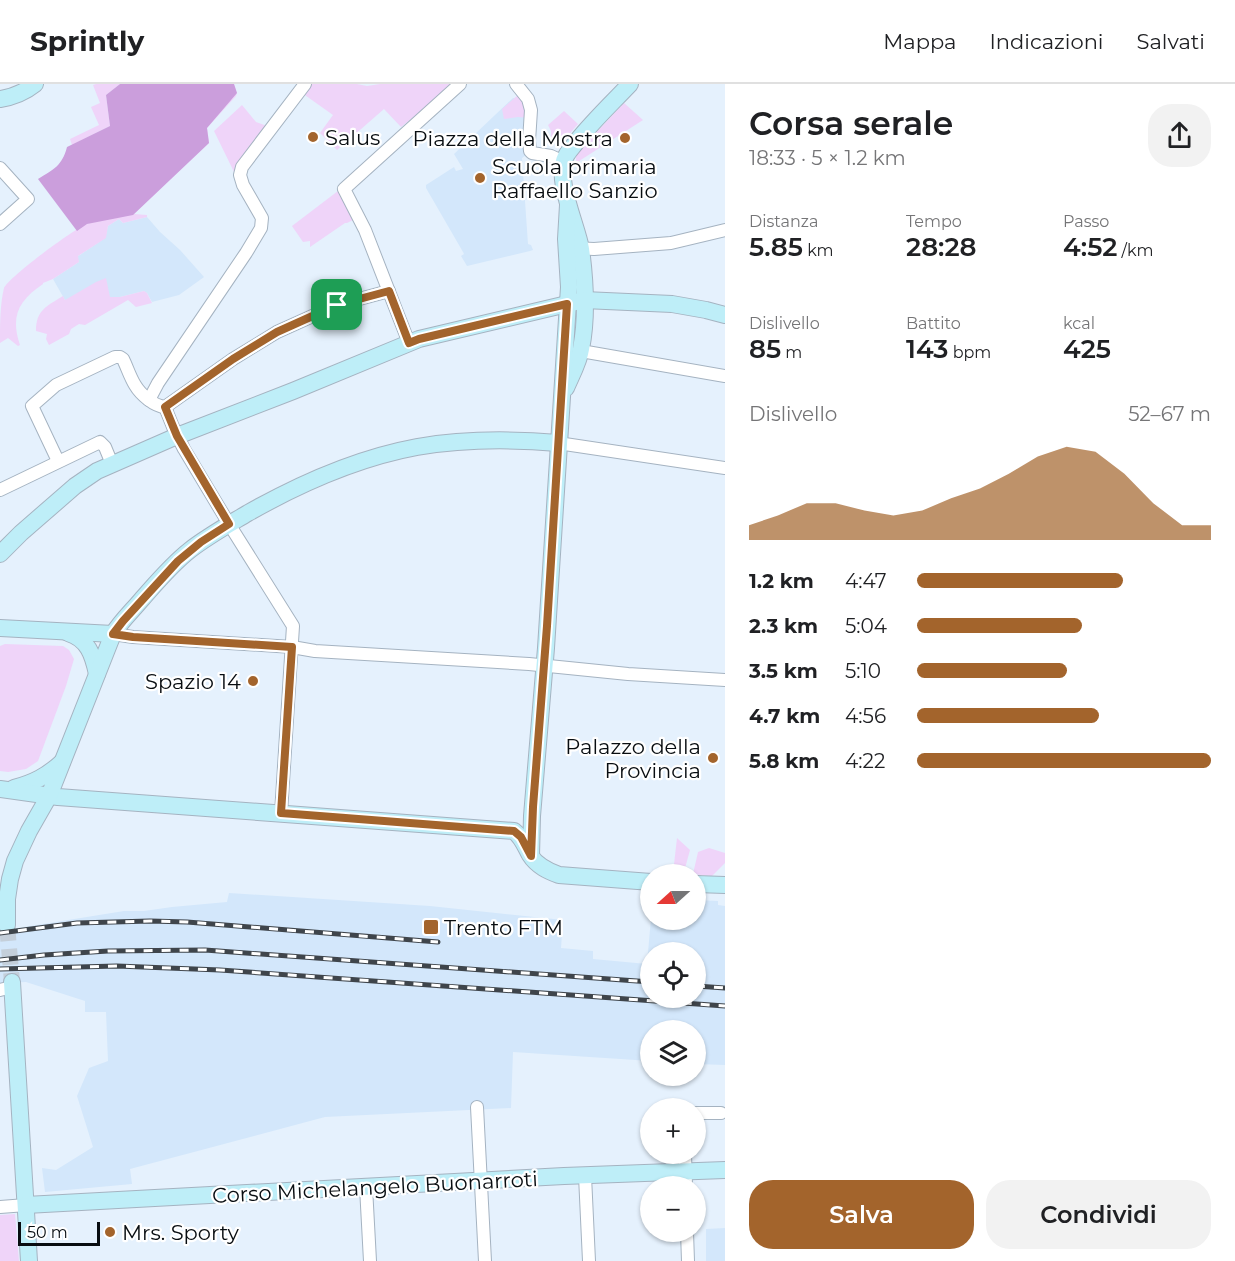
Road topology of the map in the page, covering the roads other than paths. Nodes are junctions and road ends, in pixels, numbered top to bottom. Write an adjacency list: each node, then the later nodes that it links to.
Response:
1 (35, 84): 6 (main road)
2 (305, 84): 20 (street)
3 (460, 84): 12 (street)
4 (516, 84): 7 (street)
5 (630, 84): 7 (main road)
6 (0, 99)
7 (564, 162): 11 (main road)
8 (0, 168): 9 (street)
9 (0, 224)
10 (725, 230): 11 (street)
11 (573, 248): 13 (main road); 14 (main road)
12 (389, 291): 16 (street); 21 (street)
13 (584, 300): 14 (main road); 15 (main road); 17 (main road)
14 (567, 304): 16 (main road); 19 (main road)
15 (725, 315)
16 (409, 343): 22 (main road)
17 (581, 351): 18 (street); 19 (main road)
18 (725, 375)
19 (561, 399): 23 (main road)
20 (149, 400): 21 (street); 24 (street)
21 (165, 407): 22 (street)
22 (177, 436): 25 (main road); 28 (street)
23 (558, 443): 26 (street); 28 (main road); 34 (main road)
24 (58, 461): 25 (street); 27 (street)
25 (112, 464): 29 (main road)
26 (725, 468)
27 (0, 490)
28 (229, 524): 32 (main road); 33 (street)
29 (0, 554)
30 (0, 628): 31 (main road)
31 (59, 630): 32 (main road); 35 (main road)
32 (113, 634): 33 (street); 35 (main road)
33 (292, 647): 34 (street); 40 (street)
34 (544, 666): 36 (street); 42 (main road)
35 (97, 674): 37 (main road)
36 (725, 680)
37 (62, 762): 38 (main road); 39 (main road)
38 (4, 789): 39 (main road); 41 (main road)
39 (49, 796): 40 (main road); 41 (main road)
40 (281, 813): 42 (main road)
41 (29, 831): 46 (main road)
42 (531, 856): 43 (main road)
43 (640, 881)
44 (706, 884): 45 (main road)
45 (725, 885)
46 (7, 926)
47 (8, 986): 57 (main road)
48 (477, 1107): 55 (street)
49 (706, 1113): 50 (street)
50 (721, 1113)
51 (725, 1170): 53 (main road, Corso Michelangelo Buonarroti)
52 (585, 1176): 54 (main road, Corso Michelangelo Buonarroti); 55 (main road, Corso Michelangelo Buonarroti); 63 (street)
53 (699, 1176)
54 (640, 1178)
55 (481, 1181): 56 (main road, Corso Michelangelo Buonarroti); 62 (street)
56 (366, 1187): 57 (main road, Corso Michelangelo Buonarroti); 61 (street)
57 (26, 1205): 58 (street); 60 (main road)
58 (0, 1207)
59 (687, 1242): 64 (street)
60 (29, 1261)
61 (370, 1261)
62 (485, 1261)
63 (589, 1261)
64 (688, 1261)

